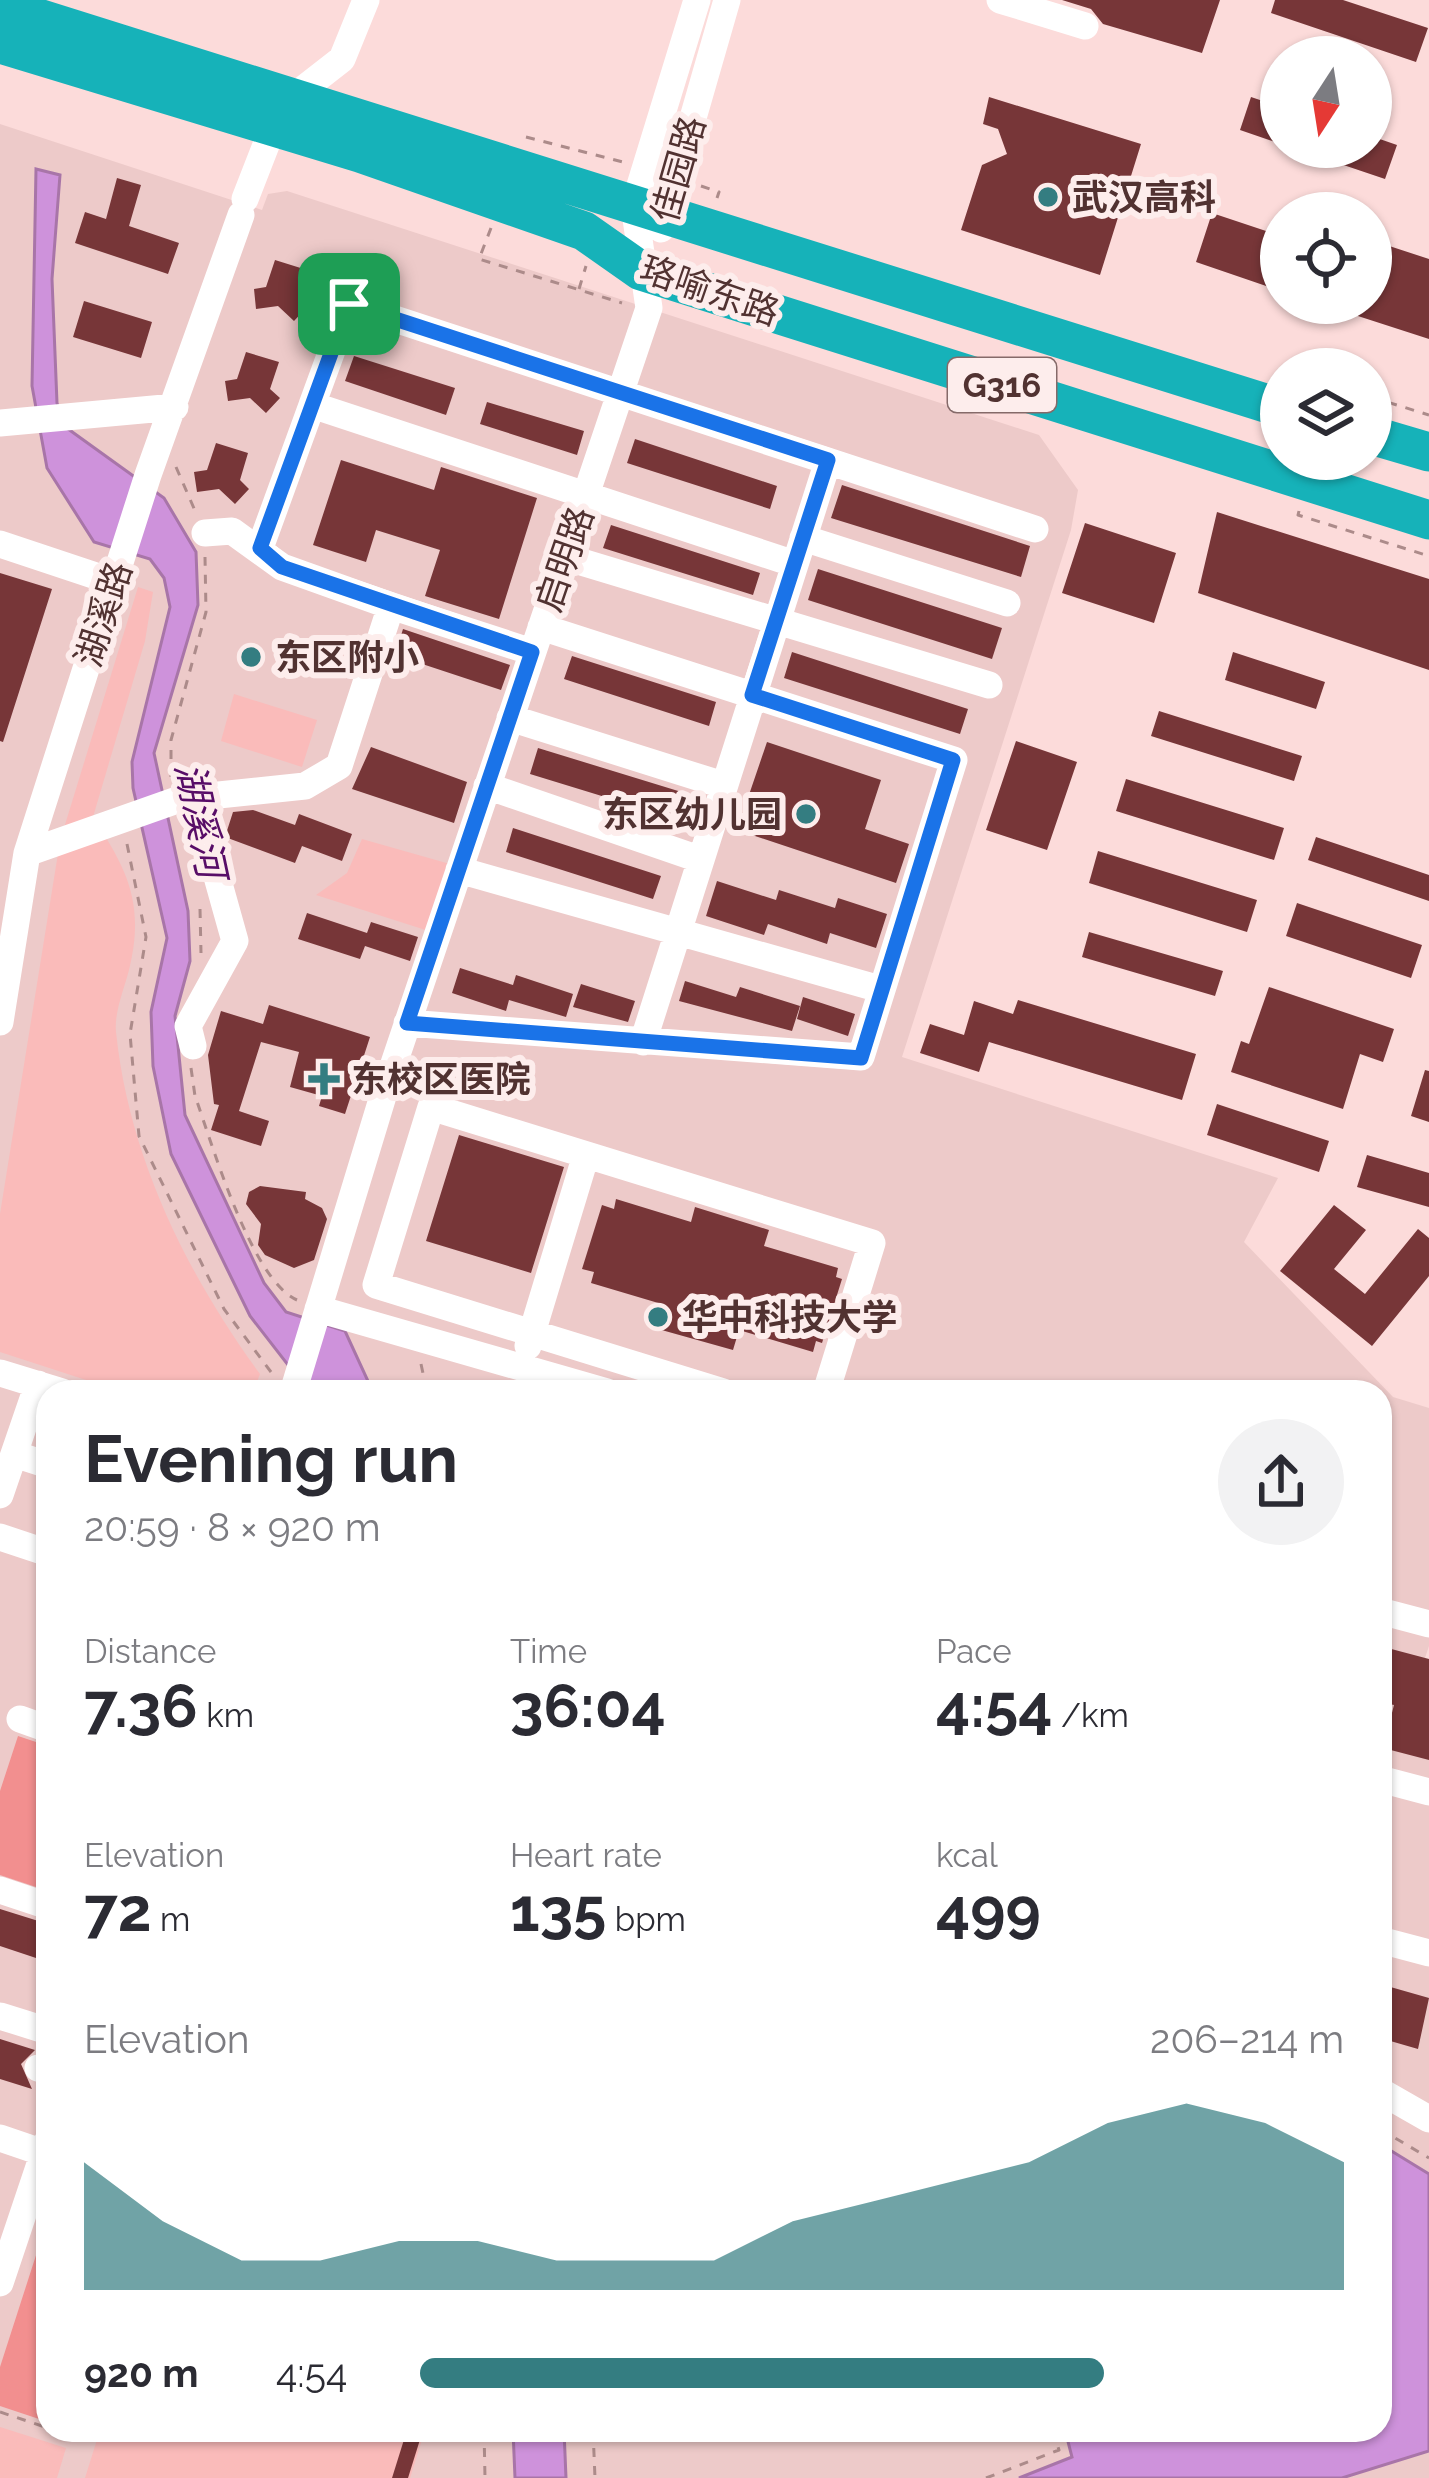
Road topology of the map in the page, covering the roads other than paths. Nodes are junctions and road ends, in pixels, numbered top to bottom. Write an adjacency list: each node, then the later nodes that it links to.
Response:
1 (366, 0): 7 (street)
2 (697, 0): 8 (street, 佳园路)
3 (727, 0): 8 (street, 佳园路)
4 (1000, 0): 6 (street)
5 (4, 15): 7 (highway, 珞喻东路 / G316)
6 (1085, 26)
7 (283, 112): 8 (highway, 珞喻东路 / G316); 9 (highway, 珞喻东路 / G316); 13 (street, 湖溪路)
8 (650, 210): 9 (street, 佳园路); 11 (highway, 珞喻东路 / G316)
9 (639, 289): 10 (street, 启明路); 19 (highway, 珞喻东路 / G316)
10 (620, 392): 12 (street); 17 (street); 18 (street, 启明路)
11 (1260, 401)
12 (312, 404): 18 (street); 23 (street)
13 (175, 407): 14 (street); 26 (street, 湖溪路)
14 (6, 422)
15 (1392, 441): 16 (highway)
16 (1429, 452)
17 (828, 460): 20 (street); 24 (street)
18 (585, 495): 24 (street); 25 (street, 启明路)
19 (1429, 520)
20 (1035, 529)
21 (205, 533): 23 (street)
22 (0, 544): 26 (street)
23 (260, 548): 28 (street)
24 (799, 551): 27 (street); 29 (street)
25 (565, 557): 29 (street); 30 (street, 启明路)
26 (117, 570): 37 (street, 湖溪路)
27 (1007, 604)
28 (391, 605): 30 (street); 36 (street)
29 (776, 621): 31 (street); 32 (street)
30 (537, 639): 32 (street); 33 (street, 启明路)
31 (989, 685)
32 (752, 695): 34 (street); 42 (street)
33 (510, 718): 34 (street); 35 (street, 启明路)
34 (723, 785): 38 (street)
35 (487, 786): 38 (street); 39 (street, 启明路)
36 (187, 799): 37 (street); 46 (street)
37 (28, 853): 40 (street, 湖溪路)
38 (699, 859): 41 (street)
39 (459, 870): 41 (street); 44 (street, 启明路)
40 (11, 890): 43 (street, 湖溪路)
41 (675, 933): 42 (street); 45 (street)
42 (880, 989): 45 (street)
43 (0, 1022)
44 (407, 1023): 45 (street); 47 (street, 启明路)
45 (643, 1042)
46 (193, 1046)
47 (383, 1096): 48 (street); 50 (street, 启明路)
48 (431, 1107): 49 (street); 51 (street)
49 (586, 1155): 51 (street); 57 (street)
50 (318, 1310): 52 (street); 54 (street, 启明路)
51 (530, 1332): 52 (street); 56 (street)
52 (526, 1368): 55 (street)
53 (0, 1373): 58 (street)
54 (293, 1380)
55 (566, 1380)
56 (684, 1380)
57 (830, 1380)
58 (36, 1384)
59 (36, 1414): 60 (street)
60 (14, 1454): 61 (street); 62 (street)
61 (36, 1461)
62 (0, 1495)
63 (0, 1537): 64 (street)
64 (36, 1549)
65 (1392, 1614): 66 (street)
66 (1429, 1624)
67 (20, 1719): 68 (street)
68 (36, 1725)
69 (1392, 1782): 70 (street)
70 (1429, 1792)
71 (0, 1890): 72 (street)
72 (36, 1902)
73 (1392, 1943): 74 (street)
74 (1429, 1953)
75 (0, 2016): 76 (street)
76 (36, 2027)
77 (1392, 2098): 78 (street)
78 (1429, 2119)
79 (0, 2138): 80 (street)
80 (36, 2158)
81 (36, 2174): 82 (street)
82 (12, 2206): 83 (street)
83 (0, 2283)

